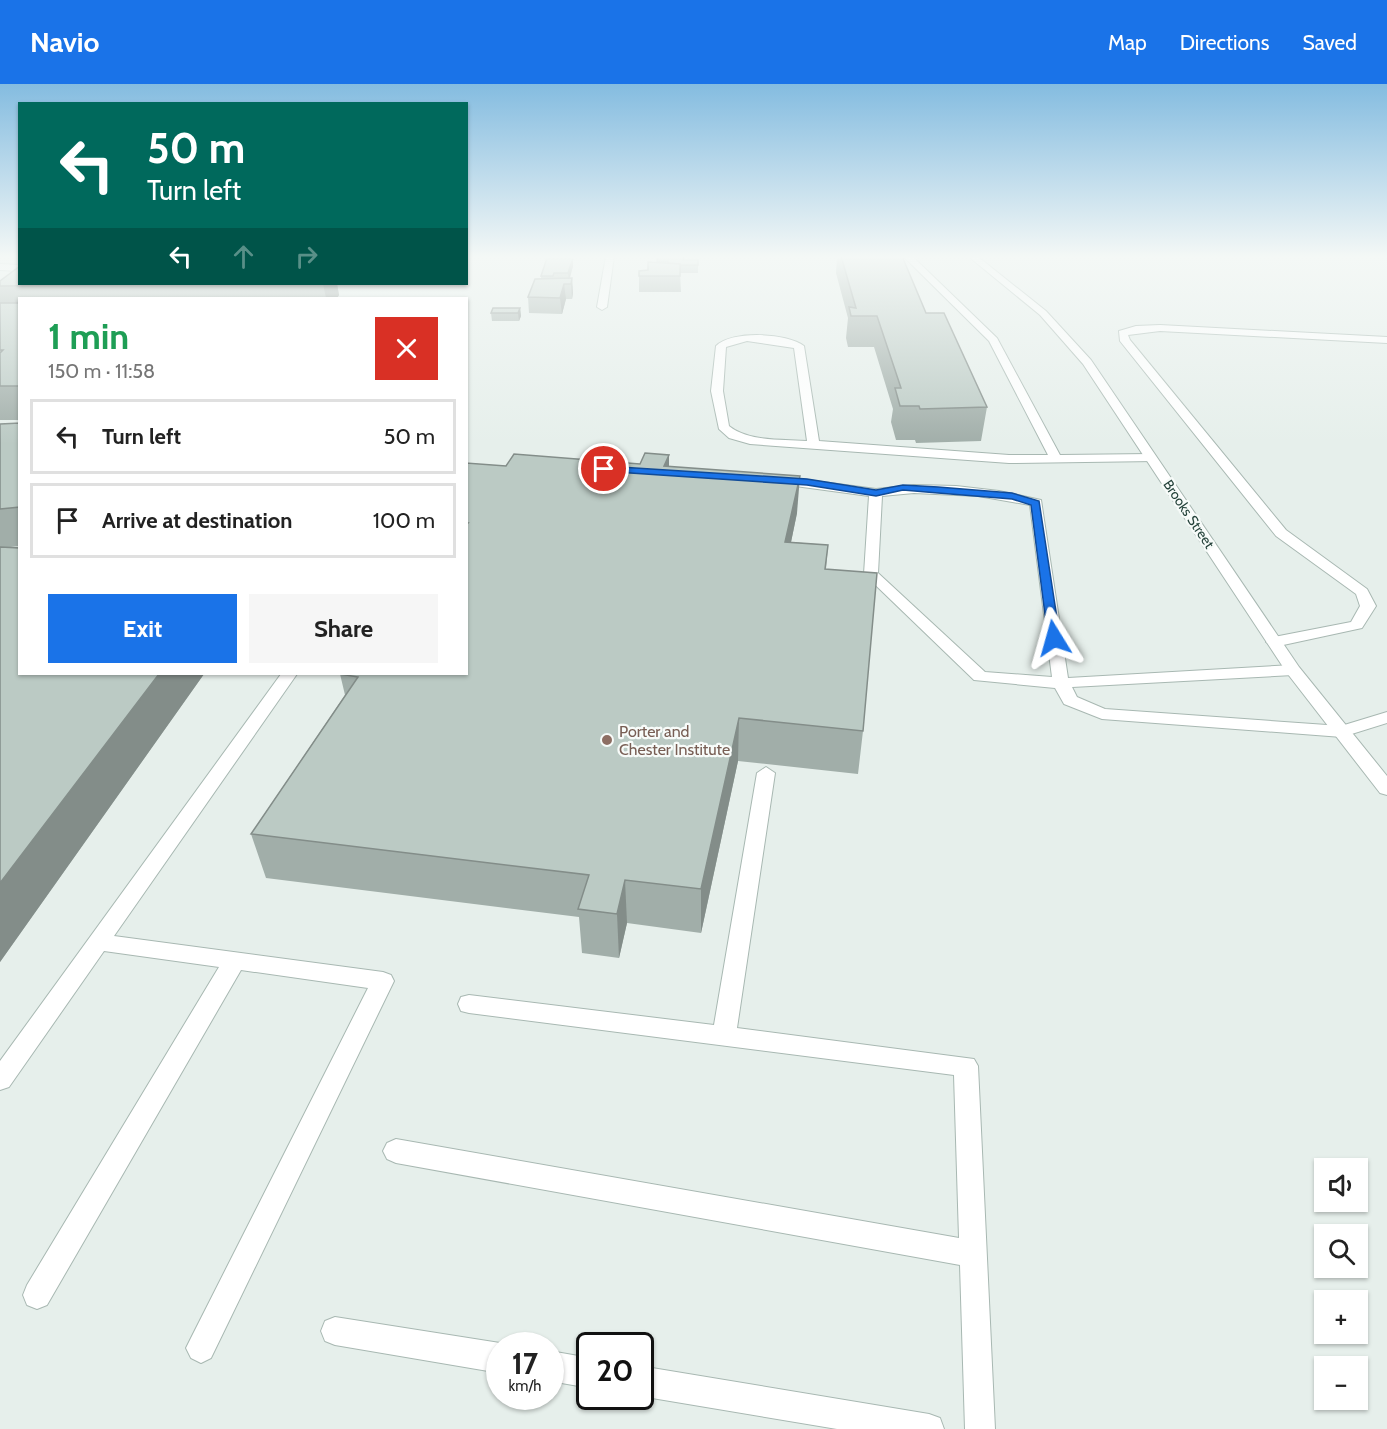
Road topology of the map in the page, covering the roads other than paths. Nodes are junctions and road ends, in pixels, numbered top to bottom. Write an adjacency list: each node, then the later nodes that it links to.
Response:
1 (971, 319): 5 (street)
2 (1047, 319): 6 (street, Brooks Street)
3 (1387, 340): 9 (street)
4 (814, 444): 4 (street); 5 (street)
5 (1056, 458): 6 (street)
6 (1151, 458): 9 (street, Brooks Street)
7 (759, 479): 8 (street)
8 (876, 493): 12 (street); 12 (street)
9 (1274, 642): 10 (street, Brooks Street)
10 (1293, 670): 12 (street); 14 (street, Brooks Street)
11 (287, 675): 17 (street)
12 (1060, 683): 14 (street)
13 (1387, 717): 14 (street)
14 (1342, 732): 16 (street, Brooks Street)
15 (766, 773): 20 (street)
16 (1387, 789)
17 (97, 942): 18 (street); 21 (street)
18 (234, 962): 24 (street); 26 (street)
19 (469, 1004): 20 (street)
20 (724, 1036): 23 (street)
21 (0, 1080)
22 (396, 1151): 23 (street)
23 (973, 1254): 30 (street)
24 (37, 1295)
25 (335, 1331): 27 (street)
26 (201, 1348)
27 (486, 1356)
28 (654, 1383): 29 (street)
29 (929, 1429)
30 (980, 1429)

